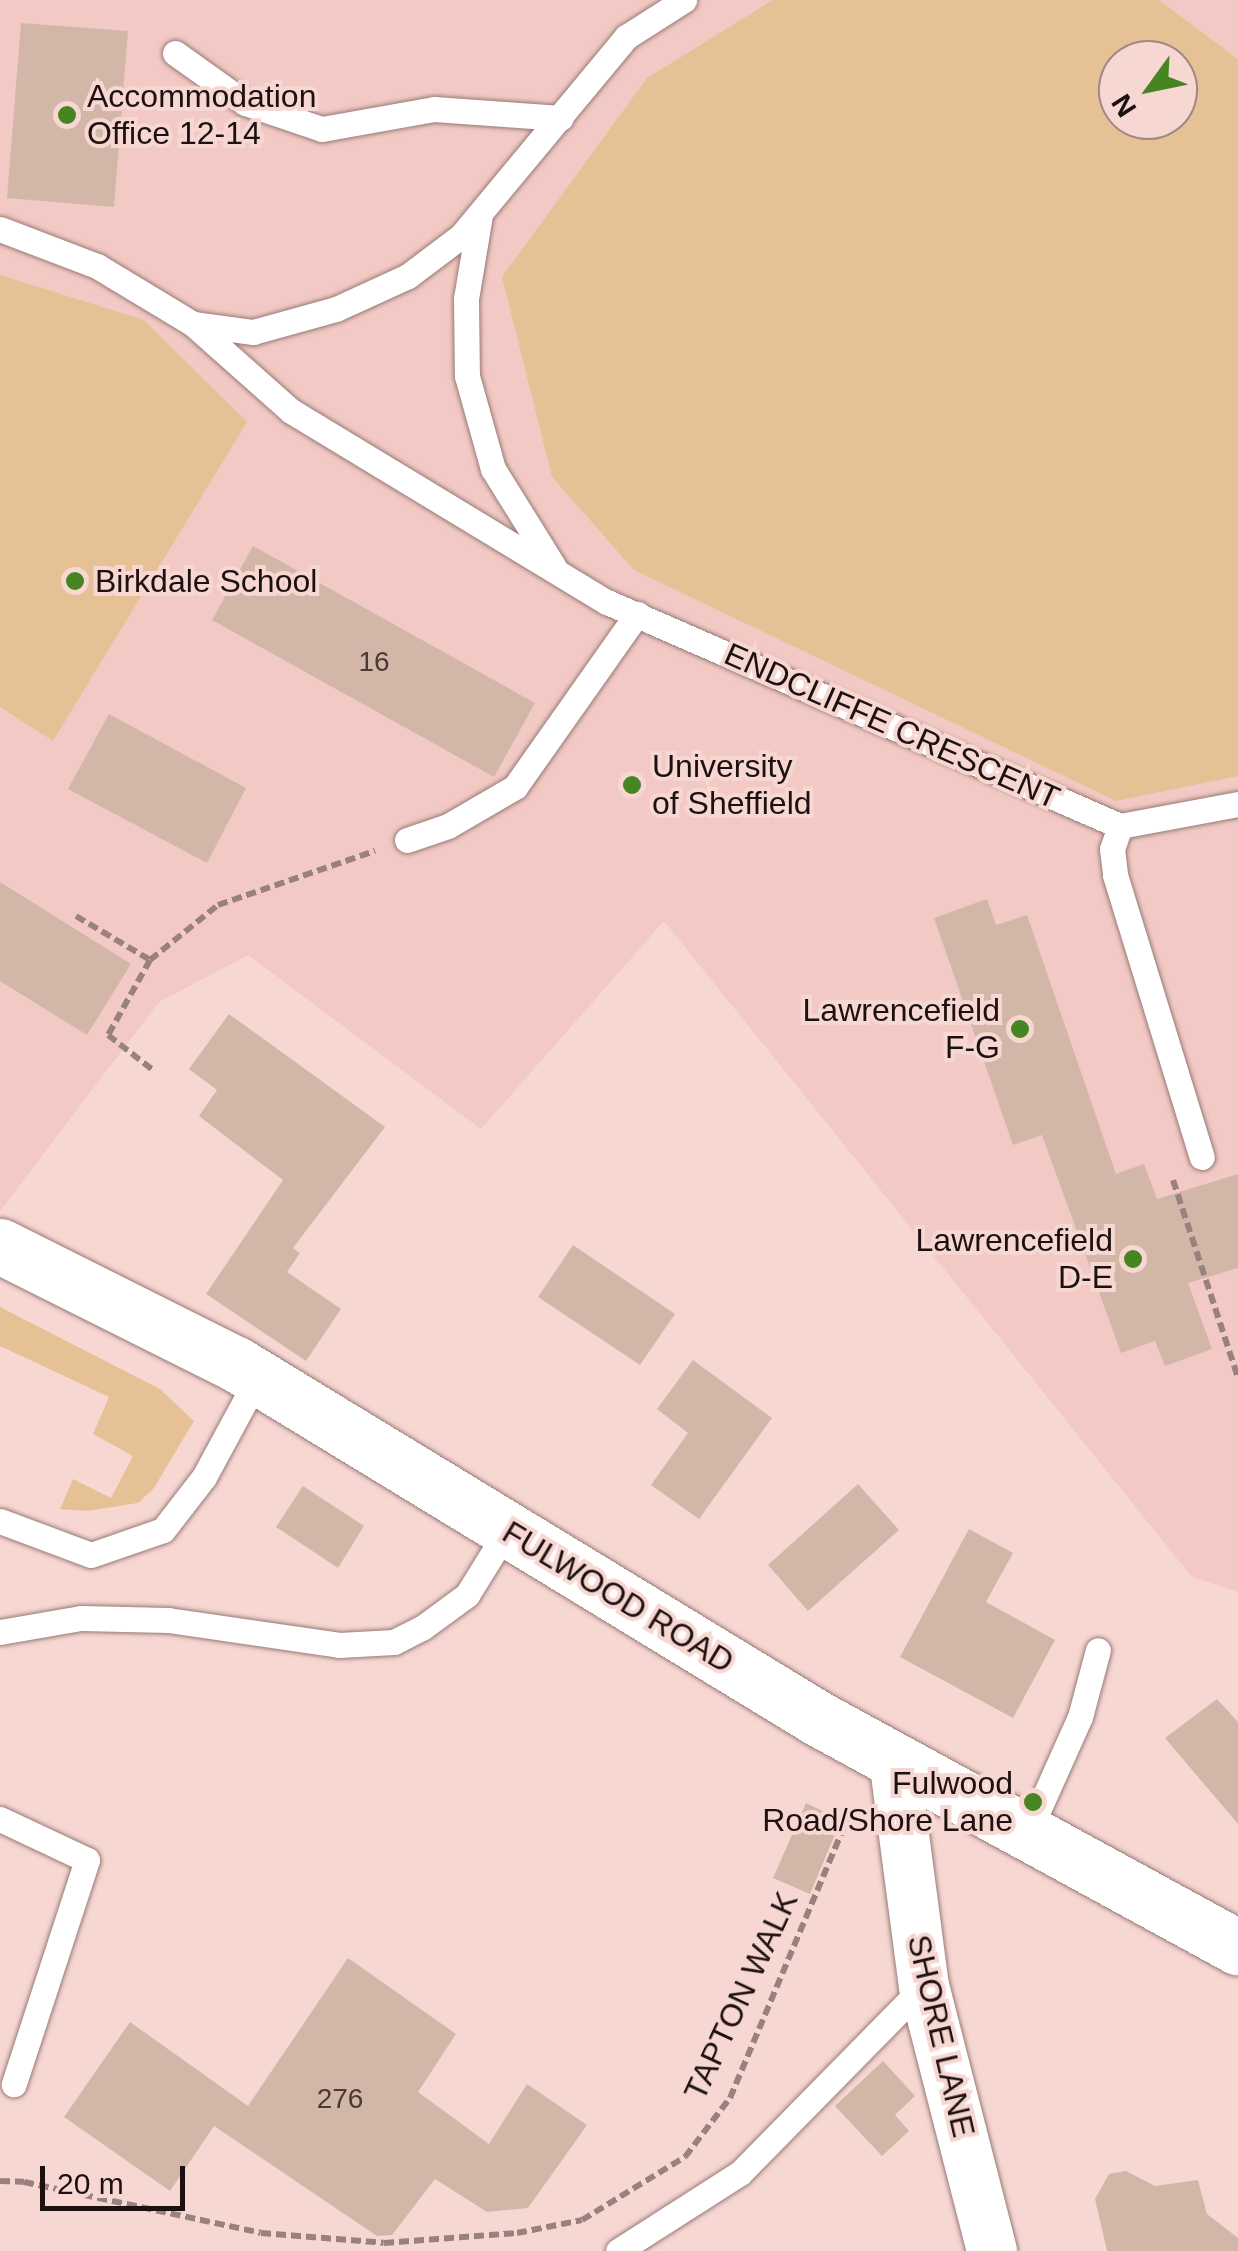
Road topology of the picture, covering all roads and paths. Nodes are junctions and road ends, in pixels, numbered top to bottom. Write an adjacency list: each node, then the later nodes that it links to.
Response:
1 (684, 0): 3 (lane, ENDCLIFFE CRESCENT)
2 (175, 53): 3 (lane)
3 (562, 118): 4 (lane, ENDCLIFFE CRESCENT)
4 (480, 215): 6 (lane, ENDCLIFFE CRESCENT); 7 (lane, ENDCLIFFE CRESCENT)
5 (0, 229): 6 (lane, ENDCLIFFE CRESCENT)
6 (193, 324): 7 (lane, ENDCLIFFE CRESCENT)
7 (557, 571): 8 (lane, ENDCLIFFE CRESCENT)
8 (638, 614): 10 (lane, ENDCLIFFE CRESCENT); 11 (lane)
9 (1238, 804): 10 (lane)
10 (1120, 826): 15 (lane)
11 (407, 840): 13 (path)
12 (76, 916): 13 (path)
13 (150, 960): 14 (path)
14 (154, 1071)
15 (1202, 1157): 18 (path)
16 (0, 1246): 17 (street, FULWOOD ROAD)
17 (258, 1377): 19 (lane); 20 (street, FULWOOD ROAD)
18 (1238, 1378)
19 (0, 1521)
20 (508, 1529): 21 (lane); 23 (street, FULWOOD ROAD)
21 (0, 1632)
22 (1098, 1650): 25 (lane)
23 (894, 1760): 25 (street, FULWOOD ROAD); 27 (street, SHORE LANE); 29 (path, TAPTON WALK)
24 (0, 1819): 28 (lane)
25 (1028, 1834): 26 (street, FULWOOD ROAD)
26 (1238, 1946)
27 (924, 1986): 30 (lane); 31 (street, SHORE LANE)
28 (14, 2084)
29 (0, 2182)
30 (618, 2251)
31 (992, 2251)

